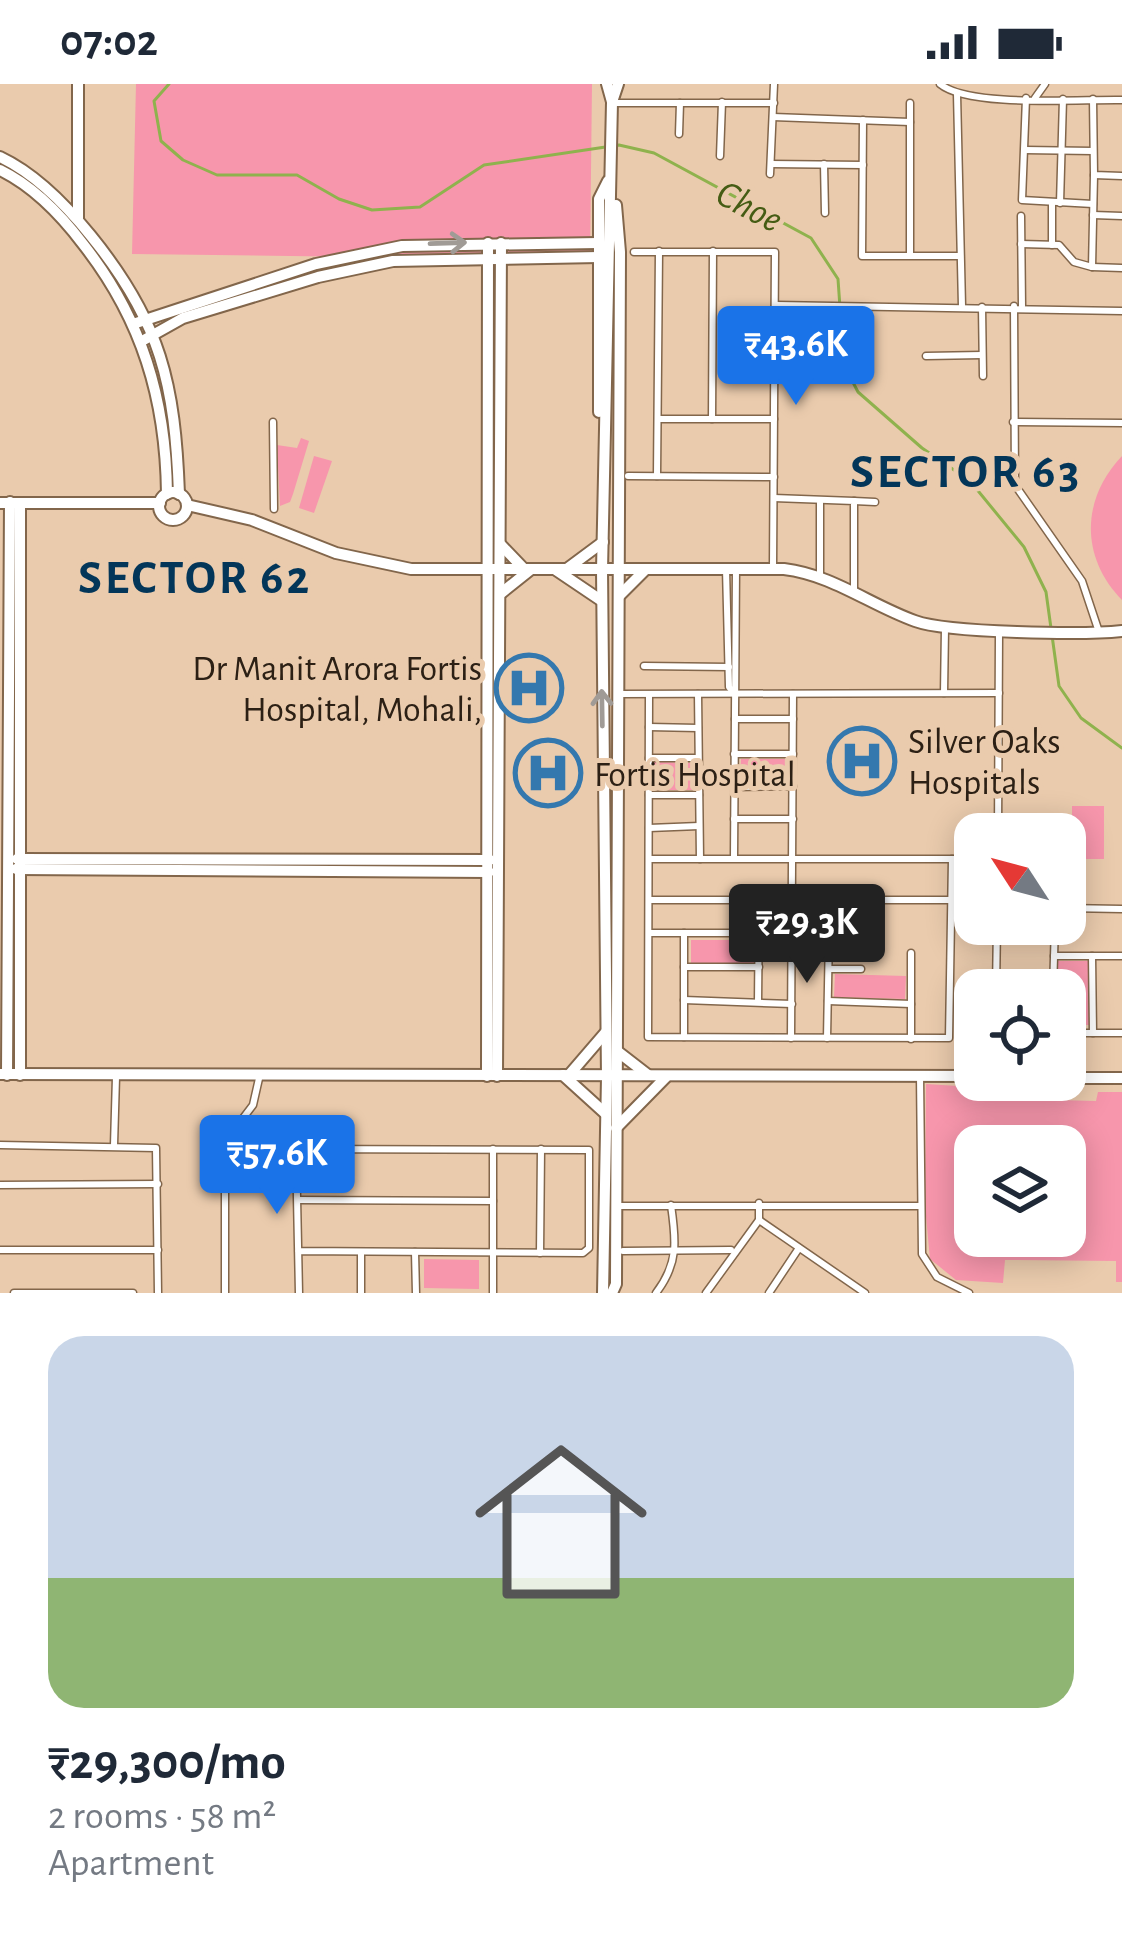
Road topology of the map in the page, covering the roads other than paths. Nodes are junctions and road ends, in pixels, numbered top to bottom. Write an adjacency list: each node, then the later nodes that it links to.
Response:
1 (78, 84): 40 (street)
2 (607, 84): 13 (street)
3 (619, 84): 13 (street)
4 (775, 84): 15 (street)
5 (940, 84): 7 (street)
6 (1045, 84): 8 (street)
7 (956, 94): 8 (street); 49 (street)
8 (1031, 98): 9 (street); 21 (street)
9 (1063, 99): 10 (street); 22 (street)
10 (1093, 99): 11 (street); 23 (street)
11 (1122, 100)
12 (722, 102): 14 (street); 15 (street); 24 (street)
13 (613, 103): 14 (street); 32 (street)
14 (680, 103): 20 (street)
15 (774, 103): 17 (street)
16 (910, 103): 19 (street)
17 (773, 117): 18 (street); 26 (street)
18 (863, 120): 19 (street); 28 (street)
19 (910, 122): 48 (street)
20 (680, 134)
21 (1024, 150): 22 (street); 34 (street)
22 (1061, 151): 23 (street); 34 (street)
23 (1093, 151): 31 (street)
24 (720, 156)
25 (0, 158): 40 (street)
26 (771, 164): 27 (street); 30 (street)
27 (824, 164): 28 (street); 36 (street)
28 (863, 165): 48 (street)
29 (0, 170): 59 (street)
30 (770, 174)
31 (1094, 175): 33 (street); 35 (street)
32 (610, 176): 44 (street); 82 (street); 83 (street)
33 (1122, 176)
34 (1056, 203): 35 (street); 43 (street)
35 (1093, 204): 37 (street)
36 (825, 213)
37 (1093, 215): 39 (street); 51 (street)
38 (1021, 216): 42 (street)
39 (1122, 216)
40 (78, 219): 58 (street)
41 (495, 243): 44 (street); 50 (street); 58 (street, one-way to 41)
42 (1021, 244): 43 (street); 56 (street)
43 (1052, 245): 51 (street)
44 (598, 250): 50 (street); 82 (street)
45 (659, 250): 46 (street); 47 (street); 64 (street)
46 (712, 250): 53 (street); 65 (street)
47 (634, 252)
48 (910, 256): 49 (street)
49 (960, 256): 54 (street)
50 (495, 258): 60 (street); 70 (street)
51 (1092, 267): 52 (street)
52 (1122, 268)
53 (776, 305): 54 (street); 66 (street)
54 (962, 306): 55 (street)
55 (982, 306): 56 (street); 62 (street)
56 (1018, 306): 57 (street); 68 (street)
57 (1122, 310)
58 (147, 319): 59 (street); 60 (street)
59 (133, 324): 60 (street)
60 (148, 338): 75 (street)
61 (926, 356): 62 (street)
62 (982, 356): 63 (street)
63 (982, 376)
64 (658, 418): 65 (street); 72 (street)
65 (712, 419): 66 (street)
66 (775, 419): 73 (street)
67 (273, 422): 80 (street)
68 (1013, 422): 69 (street); 100 (street)
69 (1122, 423)
70 (495, 449): 81 (street); 86 (street)
71 (628, 476): 72 (street)
72 (657, 476): 73 (street)
73 (774, 477): 74 (street)
74 (774, 498): 76 (street); 85 (street)
75 (173, 499): 79 (street); 86 (street)
76 (820, 501): 77 (street); 92 (street)
77 (854, 501): 78 (street); 93 (street)
78 (874, 502)
79 (10, 503): 132 (street)
80 (274, 509)
81 (500, 545): 86 (street); 87 (street)
82 (599, 545): 88 (street); 89 (street)
83 (620, 546): 90 (street); 91 (street)
84 (731, 568): 85 (street); 91 (street); 102 (street); 107 (street)
85 (773, 568): 92 (street)
86 (495, 570): 87 (street); 94 (street); 133 (street)
87 (527, 570): 88 (street); 94 (street)
88 (561, 570): 89 (street); 96 (street)
89 (602, 570): 90 (street); 96 (street)
90 (620, 570): 91 (street); 95 (street)
91 (642, 570): 95 (street)
92 (820, 577): 93 (street)
93 (854, 591): 97 (street)
94 (500, 594): 133 (street)
95 (620, 595): 105 (street)
96 (602, 601): 161 (street, one-way to 96)
97 (945, 628): 98 (street); 103 (street)
98 (999, 629): 100 (street); 104 (street)
99 (1122, 631): 100 (street)
100 (1094, 632)
101 (644, 666): 102 (street)
102 (729, 667): 107 (street)
103 (944, 693): 104 (street); 108 (street)
104 (999, 693): 122 (street)
105 (620, 694): 109 (street); 169 (street)
106 (698, 694): 107 (street); 109 (street); 113 (street)
107 (735, 694): 108 (street); 110 (street)
108 (794, 694): 111 (street)
109 (649, 695): 112 (street)
110 (735, 718): 111 (street); 114 (street)
111 (794, 718): 115 (street)
112 (649, 727): 113 (street); 116 (street)
113 (698, 728): 117 (street)
114 (734, 754): 115 (street); 119 (street)
115 (793, 754): 118 (street)
116 (649, 758): 117 (street); 120 (street)
117 (698, 758): 121 (street)
118 (793, 786): 119 (street); 124 (street)
119 (734, 787): 123 (street)
120 (649, 795): 121 (street); 126 (street)
121 (699, 795): 125 (street)
122 (998, 813)
123 (734, 819): 124 (street); 129 (street)
124 (793, 819): 130 (street)
125 (699, 826): 126 (street); 128 (street)
126 (649, 828): 127 (street)
127 (648, 859): 128 (street); 134 (street)
128 (700, 859): 129 (street)
129 (734, 859): 130 (street)
130 (793, 859): 131 (street); 136 (street)
131 (952, 859): 137 (street)
132 (14, 864): 133 (street); 171 (street)
133 (493, 866): 174 (street)
134 (648, 900): 135 (street); 140 (street)
135 (759, 900): 136 (street); 142 (street)
136 (792, 900): 137 (street); 143 (street)
137 (951, 900): 168 (street)
138 (1086, 908): 139 (street)
139 (1122, 908)
140 (648, 933): 141 (street); 165 (street)
141 (684, 933): 142 (street); 151 (street)
142 (759, 933): 152 (street)
143 (792, 934): 144 (street); 159 (street)
144 (829, 934): 145 (street); 153 (street)
145 (863, 934)
146 (1054, 945): 148 (street)
147 (911, 953): 160 (street)
148 (1054, 956): 149 (street); 155 (street)
149 (1093, 956): 150 (street); 163 (street)
150 (1122, 956)
151 (684, 967): 152 (street); 156 (street)
152 (759, 967): 158 (street)
153 (828, 969): 154 (street); 157 (street)
154 (861, 969)
155 (1054, 969)
156 (684, 1000): 158 (street); 165 (street)
157 (828, 1001): 160 (street); 167 (street)
158 (758, 1002): 159 (street)
159 (792, 1004): 166 (street)
160 (911, 1004): 168 (street)
161 (607, 1031): 173 (street); 177 (street)
162 (1086, 1033): 163 (street)
163 (1093, 1033): 164 (street)
164 (1122, 1033)
165 (684, 1037): 166 (street)
166 (791, 1038): 167 (street)
167 (826, 1038): 168 (street)
168 (911, 1039)
169 (617, 1051): 177 (street); 178 (street)
170 (116, 1073): 171 (street); 172 (street); 185 (street)
171 (9, 1074)
172 (260, 1074): 174 (street); 214 (street)
173 (566, 1075): 174 (street); 177 (street); 182 (street)
174 (492, 1076)
175 (920, 1076): 176 (street); 179 (street); 197 (street)
176 (954, 1076)
177 (612, 1077): 178 (street); 182 (street); 183 (street)
178 (650, 1077): 179 (street)
179 (666, 1077): 183 (street)
180 (1086, 1078): 181 (street)
181 (1122, 1078)
182 (606, 1114): 189 (street)
183 (616, 1128): 196 (street)
184 (0, 1145): 185 (street)
185 (114, 1145): 190 (street)
186 (493, 1149): 187 (street); 192 (street); 193 (street)
187 (541, 1149): 188 (street); 209 (street)
188 (589, 1179): 189 (street); 209 (street)
189 (604, 1179): 196 (street)
190 (158, 1184): 191 (street); 201 (street)
191 (0, 1185)
192 (297, 1200): 193 (street); 204 (street)
193 (493, 1201): 208 (street)
194 (759, 1203): 195 (street); 197 (street); 198 (street)
195 (675, 1205): 196 (street); 202 (street)
196 (609, 1206): 219 (street)
197 (920, 1206): 224 (street)
198 (759, 1220): 199 (street); 221 (street)
199 (799, 1248): 222 (street); 223 (street)
200 (0, 1250): 201 (street)
201 (158, 1250): 213 (street)
202 (676, 1250): 203 (street); 205 (street); 220 (street)
203 (730, 1250)
204 (298, 1251): 206 (street); 215 (street)
205 (623, 1251)
206 (361, 1252): 207 (street); 216 (street)
207 (416, 1252): 208 (street); 217 (street)
208 (493, 1253): 209 (street); 218 (street)
209 (540, 1253)
210 (98, 1292): 211 (street); 212 (street)
211 (14, 1293)
212 (133, 1293)
213 (158, 1293)
214 (225, 1293)
215 (299, 1293)
216 (361, 1293)
217 (416, 1293)
218 (493, 1293)
219 (608, 1293)
220 (656, 1293)
221 (706, 1293)
222 (769, 1293)
223 (865, 1293)
224 (969, 1293)

